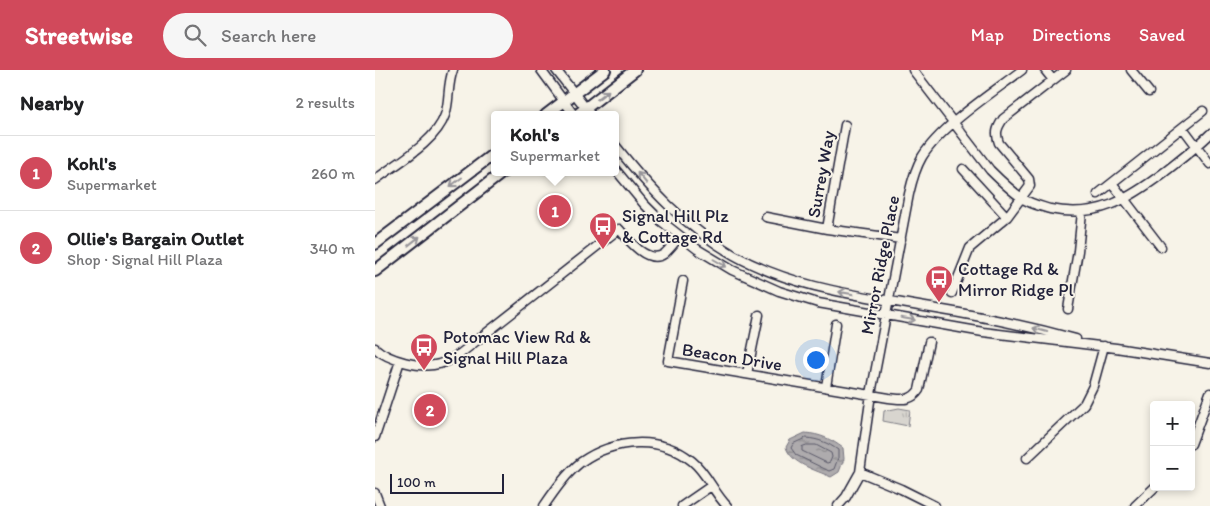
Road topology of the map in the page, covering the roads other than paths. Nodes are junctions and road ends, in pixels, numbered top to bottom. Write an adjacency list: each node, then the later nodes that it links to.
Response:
1 (453, 70): 31 (street)
2 (541, 70): 14 (street)
3 (556, 70): 13 (street)
4 (605, 70): 13 (main road)
5 (635, 70): 18 (main road, one-way to 5)
6 (913, 70): 20 (street)
7 (1022, 70): 20 (street, Mirror Ridge Place)
8 (1045, 70): 11 (street)
9 (1066, 70): 11 (street)
10 (1131, 70): 12 (street)
11 (1053, 80): 34 (street)
12 (1149, 92)
13 (574, 94): 14 (main road); 17 (street)
14 (564, 102): 15 (main road); 16 (street)
15 (552, 111)
16 (579, 111)
17 (581, 111)
18 (584, 111)
19 (1203, 111): 22 (street)
20 (954, 123): 34 (street); 41 (street, Mirror Ridge Place)
21 (845, 125): 39 (street, Surrey Way)
22 (1183, 128): 24 (street); 32 (street)
23 (1210, 134): 24 (street)
24 (1197, 147): 27 (street); 35 (street)
25 (619, 150): 47 (street, one-way to 25)
26 (491, 156): 42 (main road, one-way to 42)
27 (1210, 164)
28 (963, 169): 37 (street)
29 (619, 174): 40 (street)
30 (498, 176): 44 (main road, one-way to 30)
31 (375, 180)
32 (1112, 183): 33 (street); 35 (street)
33 (1098, 194)
34 (1022, 198): 36 (street); 37 (street)
35 (1125, 199): 36 (street); 43 (street)
36 (1082, 212): 48 (street)
37 (1007, 217): 46 (street)
38 (766, 218): 39 (street)
39 (827, 229): 41 (street)
40 (680, 236): 50 (street, one-way to 50); 55 (street)
41 (901, 239): 47 (street, Mirror Ridge Place)
42 (375, 244)
43 (1161, 246)
44 (375, 271)
45 (683, 281): 57 (street, Beacon Drive)
46 (952, 293)
47 (889, 301): 50 (street, Mirror Ridge Place); 53 (street, one-way to 47)
48 (1068, 309)
49 (759, 315): 57 (street)
50 (886, 315): 53 (street, one-way to 53); 60 (street, Mirror Ridge Place)
51 (836, 324): 58 (street)
52 (929, 342): 60 (street, Beacon Drive)
53 (1104, 346): 56 (street); 63 (street)
54 (375, 348): 55 (street)
55 (400, 361): 62 (street)
56 (1210, 363)
57 (747, 374): 58 (street, Beacon Drive)
58 (826, 387): 60 (street, Beacon Drive)
59 (1210, 393): 61 (street)
60 (871, 394): 64 (street, Mirror Ridge Place)
61 (1195, 433)
62 (375, 436)
63 (1027, 458)
64 (860, 472): 72 (street, Mirror Ridge Place); 73 (street)
65 (711, 486): 69 (street); 70 (street); 71 (street)
66 (1151, 491): 74 (street)
67 (375, 493): 68 (street)
68 (380, 506)
69 (544, 506)
70 (682, 506)
71 (727, 506)
72 (838, 506)
73 (935, 506)
74 (1135, 506)

